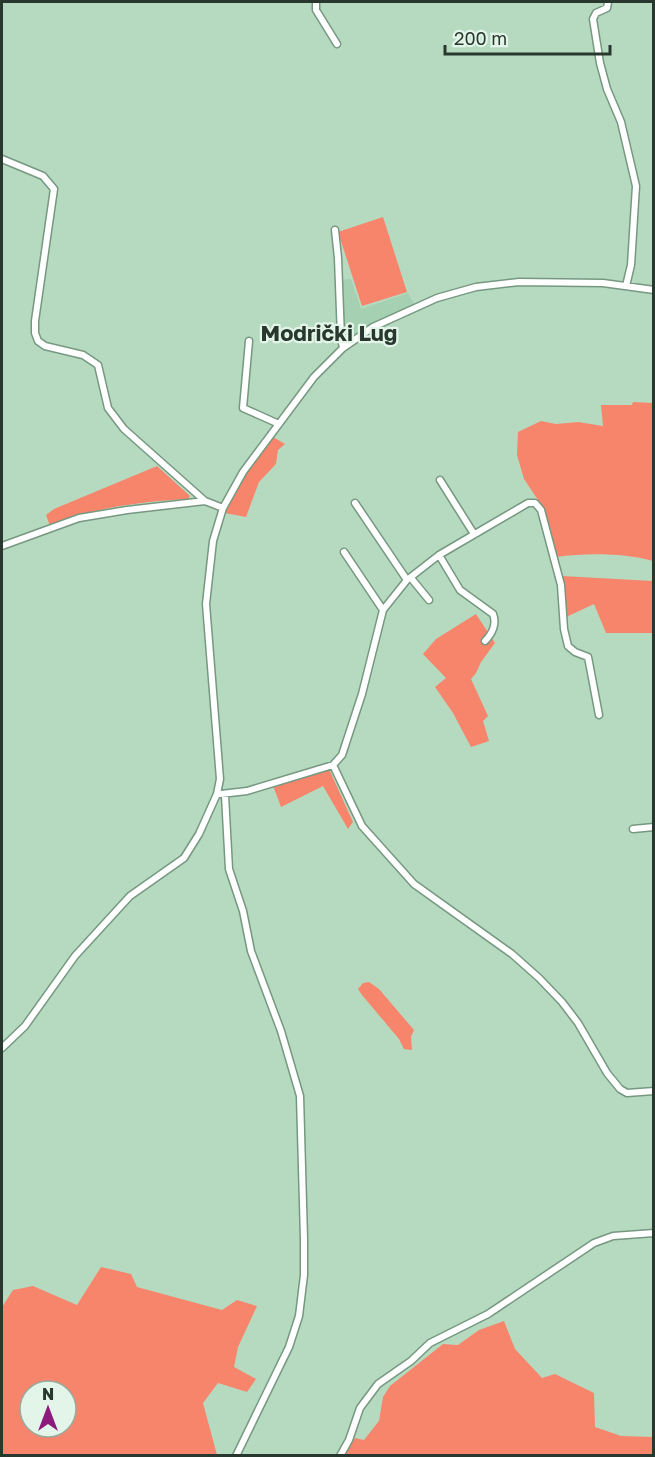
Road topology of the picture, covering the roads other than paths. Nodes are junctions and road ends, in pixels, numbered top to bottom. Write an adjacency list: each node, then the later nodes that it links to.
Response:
1 (316, 2): 3 (street)
2 (608, 2): 6 (street)
3 (337, 44)
4 (2, 159): 12 (street)
5 (335, 230): 9 (street)
6 (626, 286): 7 (street); 9 (street)
7 (654, 290)
8 (249, 341): 10 (street)
9 (343, 348): 10 (street)
10 (279, 424): 14 (street)
11 (440, 480): 15 (street)
12 (204, 501): 14 (street); 16 (street)
13 (355, 503): 19 (street)
14 (223, 508): 25 (street)
15 (474, 534): 18 (street); 23 (street)
16 (2, 546)
17 (344, 552): 21 (street)
18 (439, 555): 19 (street); 22 (street)
19 (409, 579): 20 (street); 21 (street)
20 (429, 600)
21 (383, 610): 24 (street)
22 (485, 641)
23 (599, 715)
24 (333, 765): 25 (street); 29 (street)
25 (221, 794): 28 (street); 31 (street)
26 (654, 828): 27 (street)
27 (633, 829)
28 (2, 1048)
29 (654, 1091)
30 (654, 1233): 32 (street)
31 (236, 1455)
32 (340, 1455)

